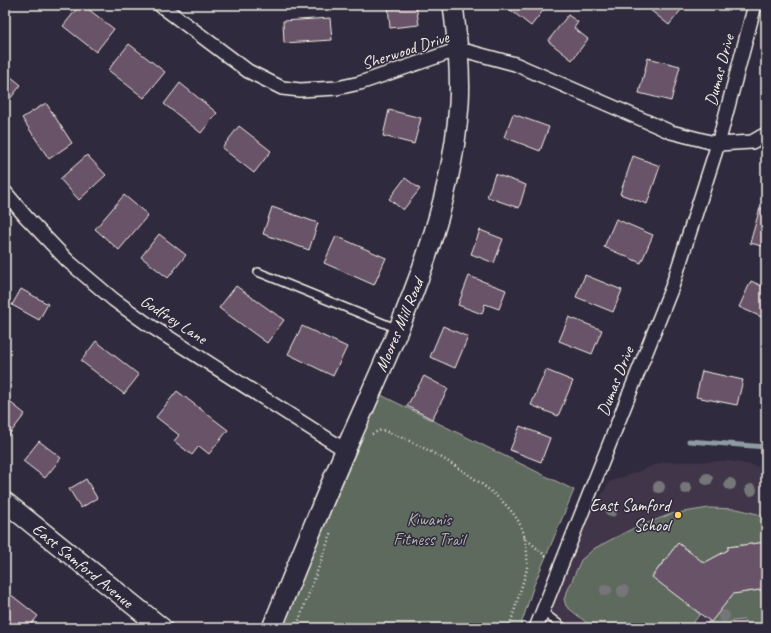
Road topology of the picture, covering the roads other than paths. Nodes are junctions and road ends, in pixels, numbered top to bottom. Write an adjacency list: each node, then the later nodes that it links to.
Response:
1 (160, 5): 4 (street, Sherwood Drive)
2 (453, 5): 4 (street, Moores Mill Road)
3 (755, 5): 6 (street, Dumas Drive)
4 (459, 49): 6 (street, Sherwood Drive); 9 (street, Moores Mill Road)
5 (766, 134): 6 (street)
6 (718, 144): 12 (street, Dumas Drive)
7 (5, 192): 10 (street, Godfrey Lane)
8 (258, 272): 9 (lane)
9 (398, 329): 10 (street, Moores Mill Road)
10 (345, 450): 14 (street, Moores Mill Road)
11 (5, 502): 13 (street, East Samford Avenue)
12 (542, 611): 15 (street, Dumas Drive); 16 (lane)
13 (162, 628)
14 (272, 628)
15 (536, 628)
16 (564, 628)

